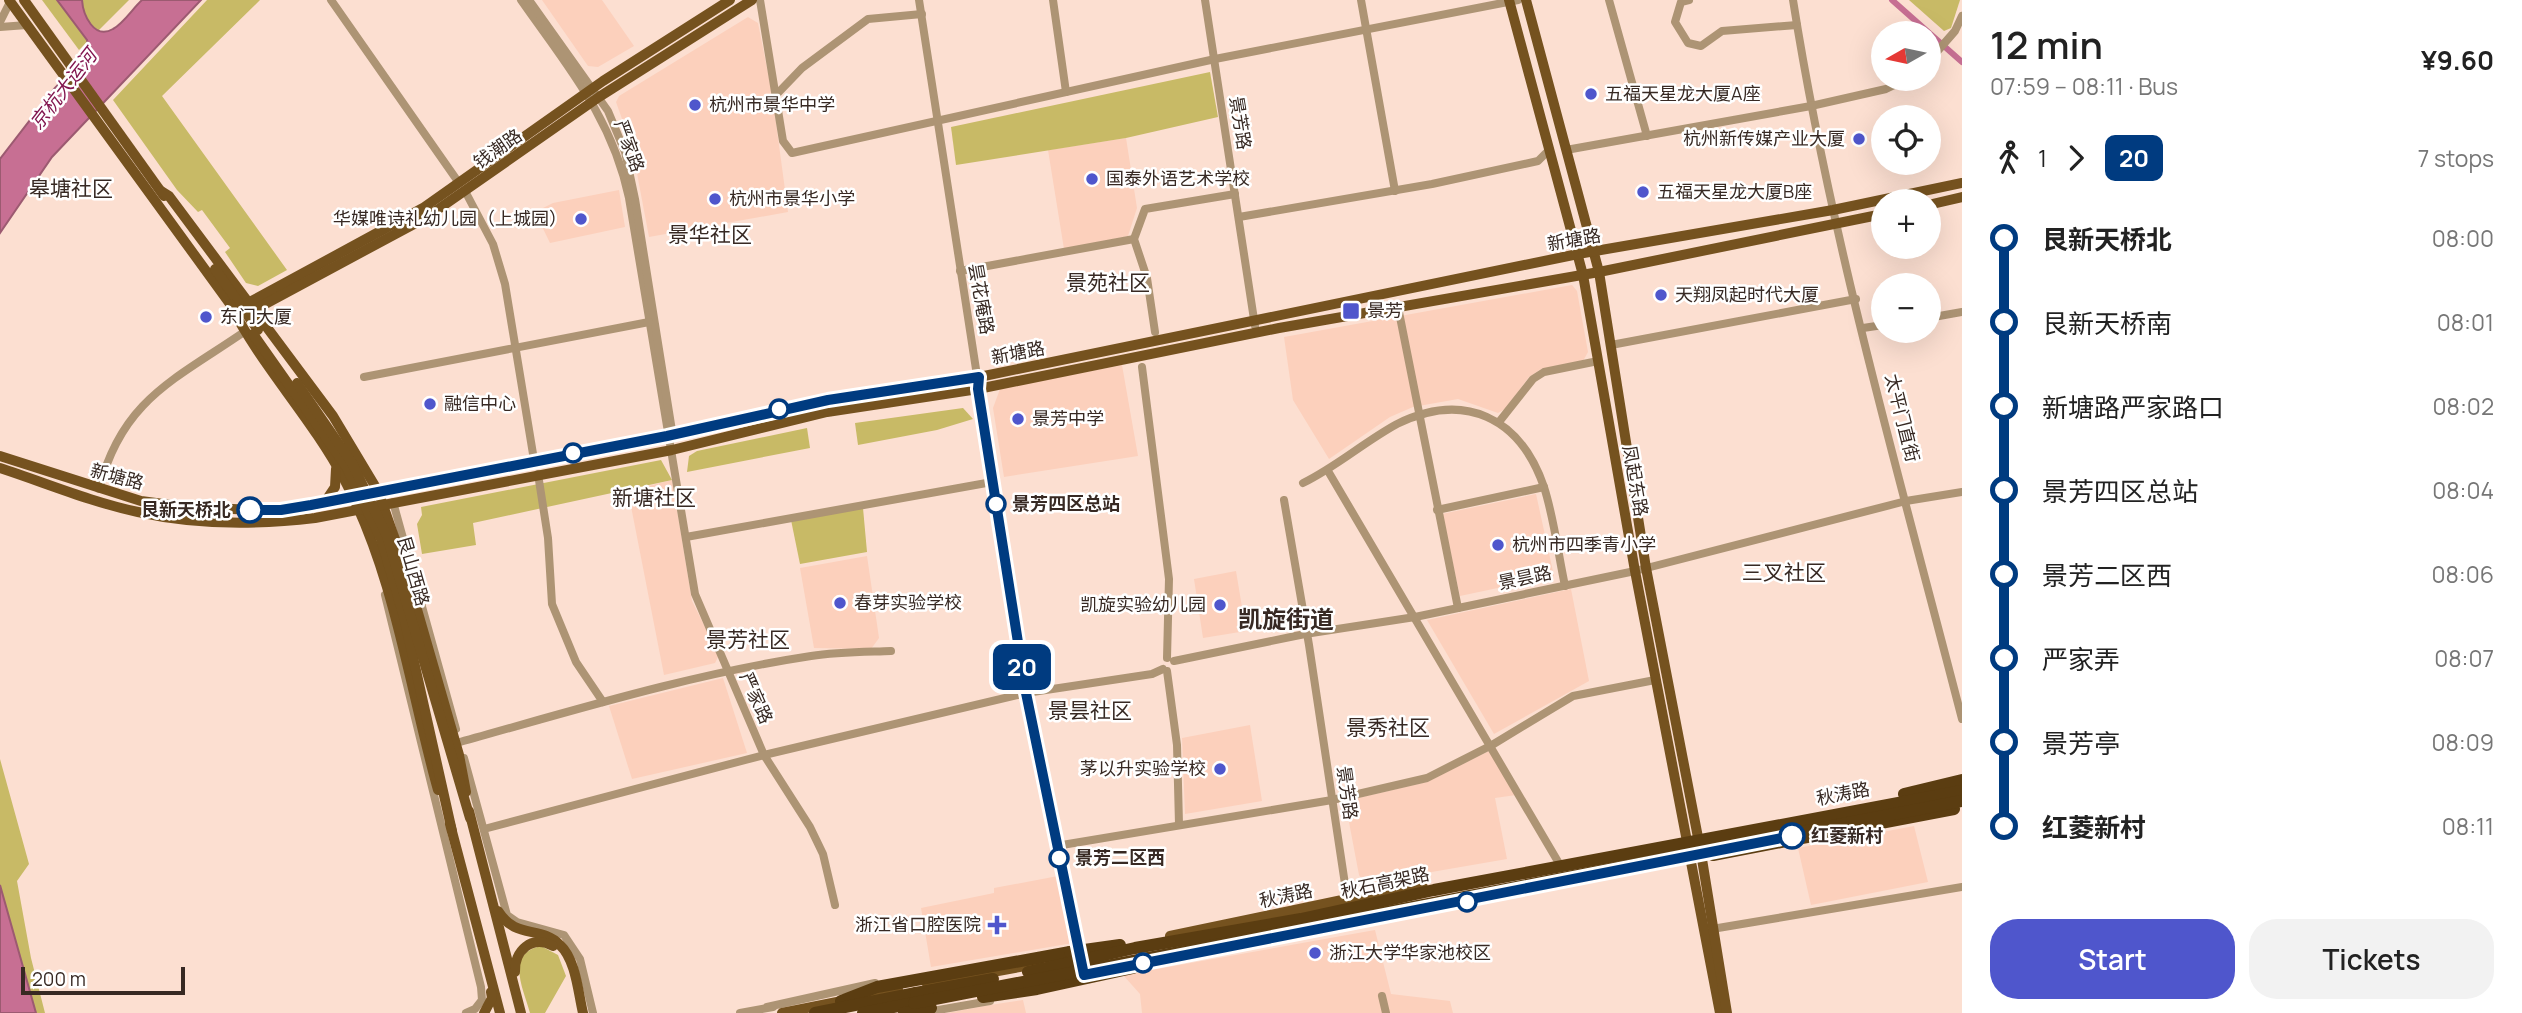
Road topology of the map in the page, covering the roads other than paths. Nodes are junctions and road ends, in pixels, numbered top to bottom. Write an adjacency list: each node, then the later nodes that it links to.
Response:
1 (24, 0): 26 (main road, 艮山西路)
2 (331, 0): 40 (street)
3 (521, 0): 29 (street, 严家路)
4 (529, 0): 29 (street, 严家路)
5 (730, 0): 29 (main road, 钱潮路)
6 (752, 0): 29 (main road, 钱潮路)
7 (760, 0): 30 (street)
8 (919, 0): 18 (street, 昙花庵路)
9 (1053, 0): 28 (street)
10 (1205, 0): 25 (street, 景芳路)
11 (1361, 0): 23 (street)
12 (1512, 0): 23 (street); 35 (main road, 凤起东路)
13 (1526, 0): 36 (main road, 凤起东路)
14 (1609, 0): 34 (street)
15 (1689, 0): 22 (street)
16 (1793, 0): 22 (street, 太平门直街)
17 (9, 1): 20 (street); 21 (main road, 艮山西路)
18 (922, 14): 30 (street); 33 (street, 昙花庵路)
19 (1962, 16): 24 (street)
20 (0, 24): 21 (street)
21 (27, 25): 26 (main road, 艮山西路)
22 (1797, 26): 31 (street, 太平门直街)
23 (1368, 30): 25 (street); 42 (street)
24 (1941, 47)
25 (1215, 59): 28 (street); 43 (street, 景芳路)
26 (66, 69): 32 (main road, 艮山西路)
27 (1877, 91): 31 (street)
28 (1066, 92): 33 (street)
29 (592, 95): 40 (main road, 钱潮路); 61 (street, 严家路); 77 (street, 严家路)
30 (776, 95): 33 (street)
31 (1811, 106): 34 (street); 46 (street, 太平门直街)
32 (102, 118): 41 (main road, 艮山西路); 65 (main road, 艮山西路)
33 (937, 121): 53 (street, 昙花庵路)
34 (1647, 136): 36 (street)
35 (1549, 150): 37 (street); 38 (main road, 凤起东路)
36 (1566, 150): 51 (main road, 凤起东路)
37 (1538, 161): 38 (street); 42 (street)
38 (1555, 173): 52 (main road, 凤起东路)
39 (1962, 183): 46 (main road, 新塘路)
40 (462, 187): 57 (main road, 钱潮路); 69 (street)
41 (161, 191): 57 (main road, 艮山西路); 65 (main road, 艮山西路)
42 (1395, 191): 47 (street)
43 (1235, 194): 47 (street, 景芳路); 50 (street)
44 (1962, 197): 45 (main road)
45 (1941, 202)
46 (1833, 210): 49 (street, 太平门直街); 51 (main road, 新塘路)
47 (1239, 217): 62 (street, 景芳路)
48 (1871, 217): 49 (main road, 新塘路)
49 (1836, 224): 54 (main road, 新塘路); 56 (street, 太平门直街)
50 (1134, 239): 53 (street); 66 (street)
51 (1594, 253): 52 (main road, 新塘路); 54 (main road, 凤起东路)
52 (1578, 254): 55 (main road, 凤起东路); 62 (main road, 新塘路)
53 (960, 271): 73 (street, 昙花庵路)
54 (1599, 272): 55 (main road, 新塘路); 68 (main road, 凤起东路)
55 (1583, 275): 58 (main road, 新塘路); 70 (main road, 凤起东路)
56 (1856, 299): 64 (street, 太平门直街); 68 (street)
57 (251, 307): 89 (main road, 艮山西路)
58 (1398, 307): 67 (main road, 新塘路); 75 (street)
59 (1962, 312): 60 (street)
60 (1941, 316)
61 (649, 322): 69 (street); 77 (street, 严家路)
62 (1255, 323): 67 (street, 景芳路); 73 (main road, 新塘路)
63 (1871, 327): 64 (street)
64 (1863, 328): 93 (street, 太平门直街)
65 (252, 332): 81 (main road, 艮山西路); 88 (street); 121 (main road, 艮山西路, bridge); 125 (main road, 艮山西路, bridge)
66 (1156, 332)
67 (1256, 334): 74 (main road, 新塘路)
68 (1611, 345): 99 (main road, 凤起东路)
69 (515, 348): 72 (street); 80 (street)
70 (1598, 361): 76 (street); 100 (main road, 凤起东路)
71 (1142, 367): 107 (street)
72 (364, 377)
73 (979, 377): 74 (street, 昙花庵路); 77 (main road, 新塘路)
74 (978, 389): 78 (main road, 新塘路); 85 (street, 昙花庵路)
75 (1417, 416): 76 (street); 83 (street); 97 (street)
76 (1499, 422): 87 (street)
77 (670, 436): 78 (street, 严家路); 80 (main road, 新塘路)
78 (672, 450): 84 (main road, 新塘路); 98 (street, 严家路)
79 (0, 456): 88 (main road, 新塘路)
80 (534, 460): 89 (main road, 新塘路)
81 (336, 466): 91 (main road, 艮山西路); 94 (main road)
82 (0, 468): 96 (main road, 新塘路)
83 (1328, 471): 86 (street); 104 (street)
84 (538, 474): 95 (main road, 新塘路); 112 (street)
85 (992, 482): 98 (street); 111 (street, 昙花庵路)
86 (1303, 483)
87 (1544, 487): 97 (street); 102 (street)
88 (99, 489): 94 (main road, 新塘路)
89 (378, 491): 91 (main road, 新塘路); 95 (main road, 艮山西路)
90 (1962, 492): 93 (street, 景昙路)
91 (352, 497): 94 (main road, 新塘路); 96 (main road, 艮山西路)
92 (1283, 500): 105 (street, 景芳路)
93 (1906, 501): 99 (street, 景昙路); 113 (street, 太平门直街)
94 (325, 502)
95 (388, 503): 96 (main road, 新塘路); 114 (street); 121 (main road, 艮山西路, bridge)
96 (359, 509): 101 (main road, 艮山西路)
97 (1437, 510): 103 (street)
98 (686, 537): 109 (street, 严家路)
99 (1646, 568): 100 (street, 景昙路); 126 (main road, 凤起东路)
100 (1634, 571): 102 (street, 景昙路); 110 (main road, 凤起东路)
101 (383, 578): 125 (main road, 艮山西路, bridge); 151 (street)
102 (1565, 586): 103 (street, 景昙路)
103 (1458, 608): 104 (street, 景昙路)
104 (1415, 617): 105 (street, 景昙路); 115 (street)
105 (1305, 635): 107 (street, 景昙路); 119 (street, 景芳路)
106 (891, 651): 109 (street)
107 (1170, 659): 108 (street)
108 (1165, 670): 111 (street); 123 (street)
109 (728, 672): 112 (street); 116 (street, 严家路)
110 (1655, 680): 115 (street); 127 (main road, 凤起东路)
111 (1026, 693): 116 (street); 128 (street, 昙花庵路)
112 (603, 702): 114 (street)
113 (1962, 719)
114 (460, 742): 124 (street)
115 (1492, 745): 119 (street); 131 (street)
116 (764, 755): 124 (street); 136 (street, 严家路)
117 (1962, 783): 122 (highway, bridge); 126 (main road, 秋涛路)
118 (1962, 791): 122 (highway, 秋石高架路, bridge)
119 (1332, 800): 123 (street); 134 (street, 景芳路)
120 (1959, 806): 129 (main road, 秋涛路); 132 (highway, 秋石高架路, bridge); 132 (highway, bridge)
121 (470, 818): 135 (main road, 艮山西路)
122 (1790, 823): 139 (highway, 秋石高架路, bridge)
123 (1179, 824): 128 (street)
124 (484, 829): 156 (street)
125 (452, 831): 140 (main road, 艮山西路)
126 (1698, 839): 127 (main road, 秋涛路); 129 (main road, 凤起东路)
127 (1687, 841): 130 (main road, 凤起东路); 131 (main road, 秋涛路)
128 (1056, 846): 141 (street, 昙花庵路)
129 (1701, 853): 130 (main road, 秋涛路); 138 (main road, 凤起东路)
130 (1689, 856): 137 (main road, 秋涛路); 165 (main road, 凤起东路)
131 (1560, 865): 134 (main road, 秋涛路)
132 (1601, 870): 142 (highway, 秋石高架路, bridge)
133 (1962, 887): 138 (street)
134 (1347, 899): 137 (street, 景芳路); 141 (main road, 秋涛路)
135 (493, 902): 144 (main road, 艮山西路); 155 (main road)
136 (835, 905)
137 (1351, 925): 143 (main road, 秋涛路)
138 (1712, 929): 166 (main road, 凤起东路)
139 (1156, 944): 146 (highway, bridge); 159 (highway, 秋石高架路, bridge)
140 (483, 950): 152 (main road); 153 (main road, 艮山西路)
141 (1079, 950): 143 (street, 昙花庵路); 146 (main road, 秋涛路); 148 (street)
142 (1189, 950): 150 (highway, bridge); 160 (highway, 秋石高架路, bridge)
143 (1084, 975): 147 (street); 161 (main road, 秋涛路)
144 (515, 990): 154 (main road, 艮山西路); 155 (main road)
145 (1382, 996): 164 (street)
146 (841, 1001): 149 (main road, 秋涛路)
147 (989, 1001): 150 (street); 163 (street)
148 (767, 1007): 149 (street); 157 (street)
149 (796, 1010): 158 (main road, 秋涛路)
150 (928, 1010): 162 (highway)
151 (466, 1013)
152 (484, 1013)
153 (500, 1013)
154 (521, 1013)
155 (581, 1013)
156 (593, 1013)
157 (740, 1013)
158 (782, 1013)
159 (816, 1013)
160 (863, 1013)
161 (890, 1013)
162 (904, 1013)
163 (990, 1013)
164 (1386, 1013)
165 (1720, 1013)
166 (1727, 1013)

